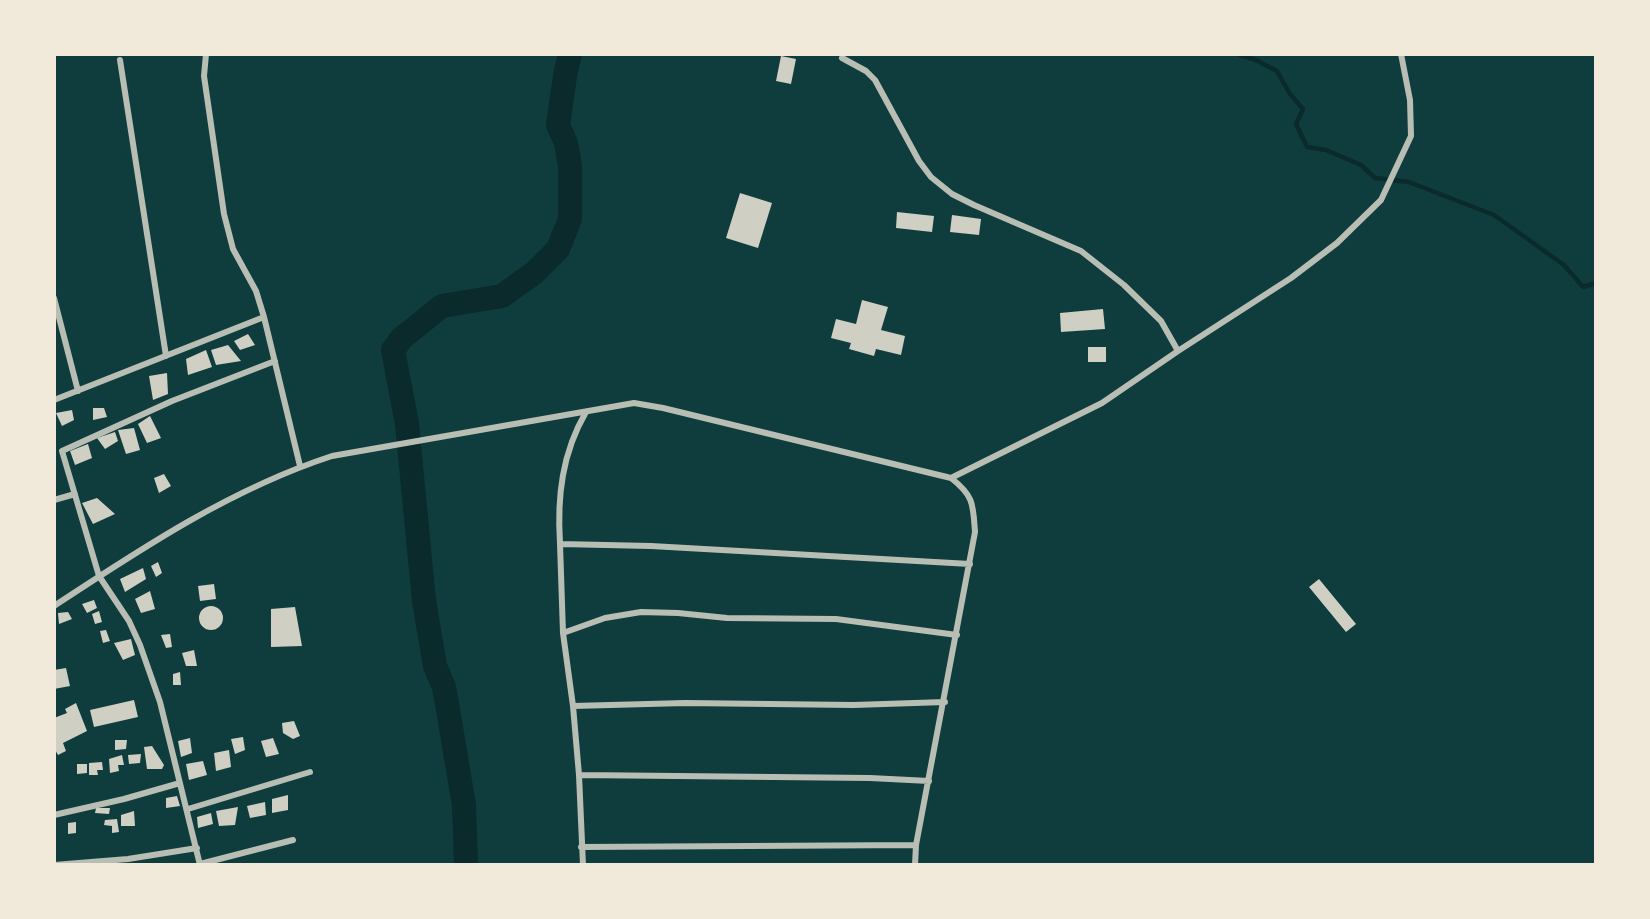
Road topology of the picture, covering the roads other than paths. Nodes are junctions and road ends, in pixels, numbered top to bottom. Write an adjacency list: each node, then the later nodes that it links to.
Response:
1 (206, 54): 6 (street)
2 (1401, 54): 7 (street)
3 (842, 58): 7 (street)
4 (120, 60): 8 (street)
5 (54, 298): 10 (street)
6 (264, 317): 8 (street); 9 (street)
7 (1178, 351): 16 (street)
8 (166, 356): 10 (street)
9 (275, 361): 13 (street); 15 (street)
10 (78, 391): 11 (street)
11 (54, 400)
12 (586, 412): 15 (street); 16 (street); 19 (street)
13 (62, 451): 14 (street); 17 (street)
14 (54, 454)
15 (300, 466): 21 (street)
16 (951, 478): 20 (street)
17 (75, 494): 18 (street); 21 (street)
18 (54, 500)
19 (560, 544): 20 (street); 23 (street)
20 (970, 564): 24 (street)
21 (99, 576): 22 (street); 30 (street)
22 (54, 606)
23 (563, 633): 24 (street); 26 (street)
24 (957, 635): 25 (street)
25 (945, 702): 26 (street); 29 (street)
26 (573, 706): 28 (street)
27 (310, 772): 31 (street)
28 (579, 775): 29 (street); 35 (street)
29 (929, 781): 34 (street)
30 (180, 783): 31 (street); 32 (street)
31 (188, 809): 36 (street)
32 (54, 814)
33 (293, 840): 37 (street)
34 (916, 845): 35 (street); 40 (street)
35 (581, 847): 39 (street)
36 (197, 848): 37 (street); 38 (street)
37 (200, 864)
38 (54, 865)
39 (583, 865)
40 (915, 865)

